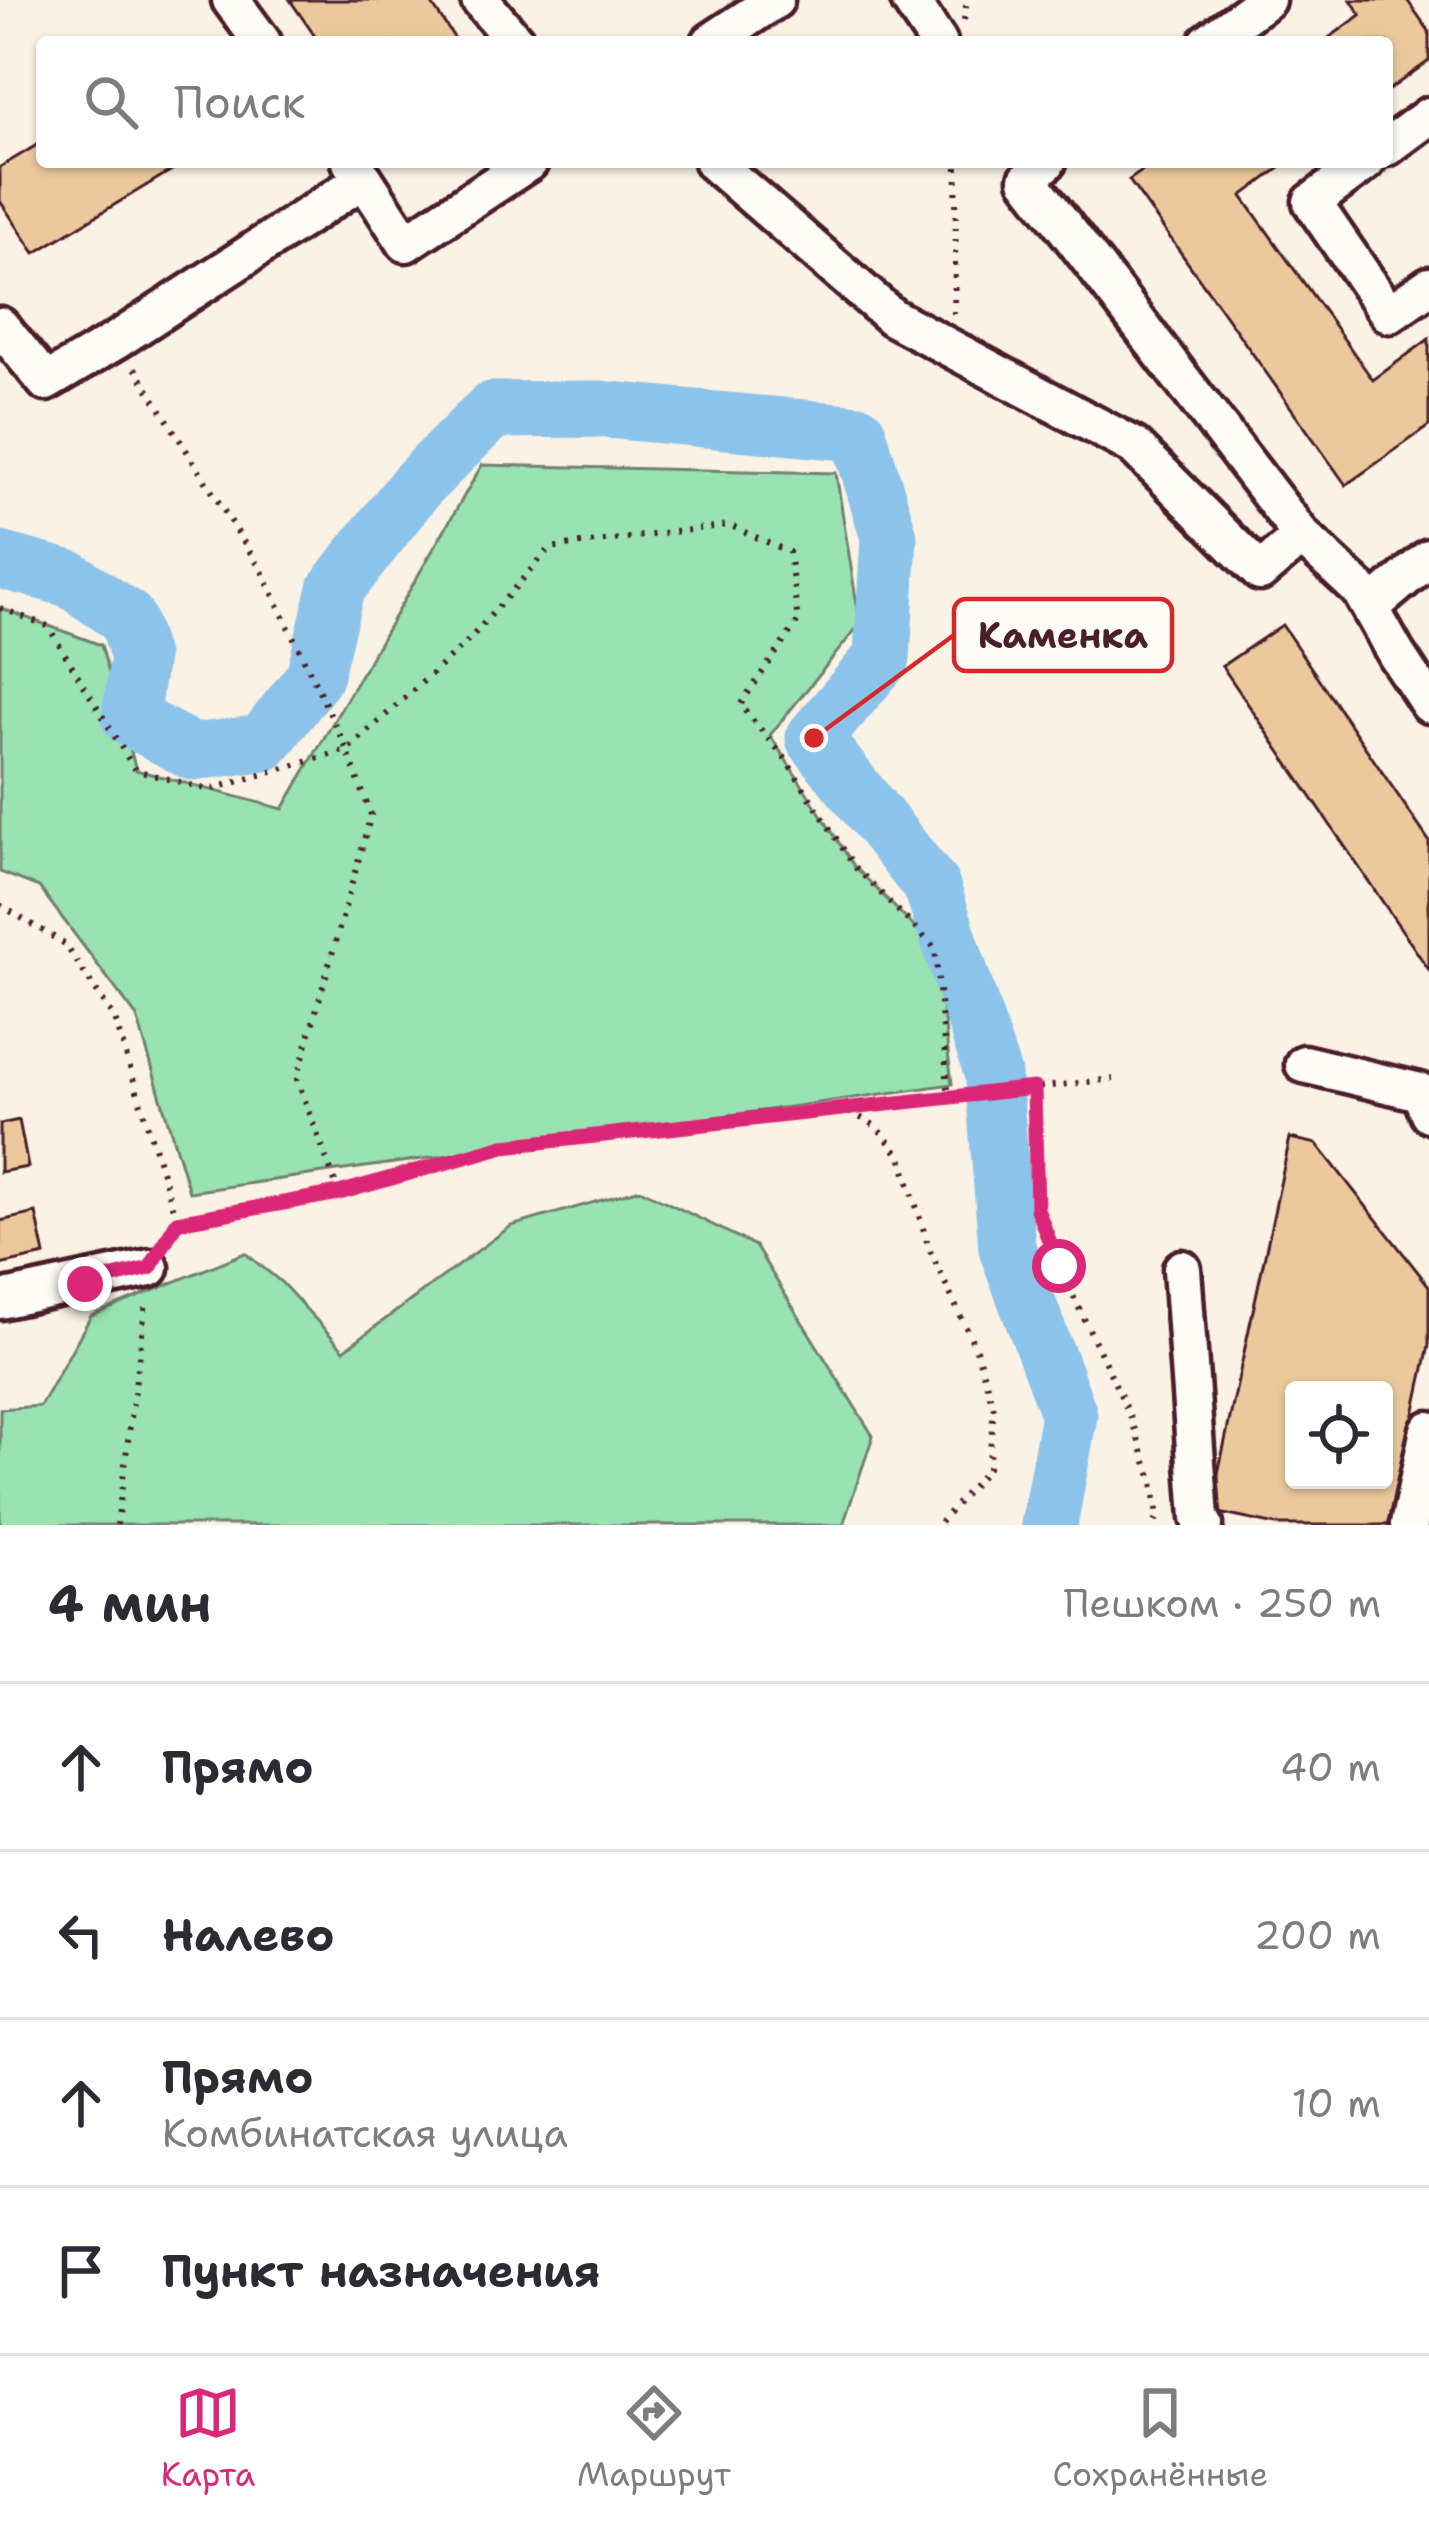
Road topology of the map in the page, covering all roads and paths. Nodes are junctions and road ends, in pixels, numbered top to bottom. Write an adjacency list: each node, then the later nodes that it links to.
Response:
1 (231, 0): 6 (street)
2 (480, 0): 7 (street)
3 (775, 0): 8 (street)
4 (910, 0): 9 (street)
5 (1266, 0): 10 (street)
6 (258, 36)
7 (511, 36)
8 (720, 36)
9 (934, 36)
10 (1216, 36)
11 (1429, 116): 12 (street)
12 (1393, 143)
13 (520, 168): 18 (street)
14 (720, 168): 22 (street)
15 (957, 168): 22 (path)
16 (1030, 168): 23 (street)
17 (1358, 168): 19 (street)
18 (358, 170): 21 (street)
19 (1429, 286)
20 (0, 326): 21 (street)
21 (117, 340): 29 (path)
22 (953, 350): 23 (street)
23 (1302, 536): 26 (street)
24 (1429, 559): 26 (street)
25 (0, 608): 29 (path)
26 (1371, 608): 27 (street)
27 (1412, 655): 28 (street)
28 (1429, 704)
29 (347, 750): 34 (path); 37 (path)
30 (0, 905): 38 (path)
31 (1304, 1064): 36 (street)
32 (1113, 1079): 33 (path)
33 (1034, 1088): 34 (path); 45 (path)
34 (949, 1098): 35 (path)
35 (846, 1110): 37 (path); 44 (path)
36 (1429, 1112)
37 (339, 1193): 38 (path)
38 (177, 1222): 39 (path)
39 (150, 1268): 41 (street); 43 (path)
40 (1182, 1269): 46 (street)
41 (0, 1300)
42 (1429, 1430): 47 (street)
43 (117, 1525)
44 (938, 1525)
45 (1154, 1525)
46 (1204, 1525)
47 (1409, 1525)

